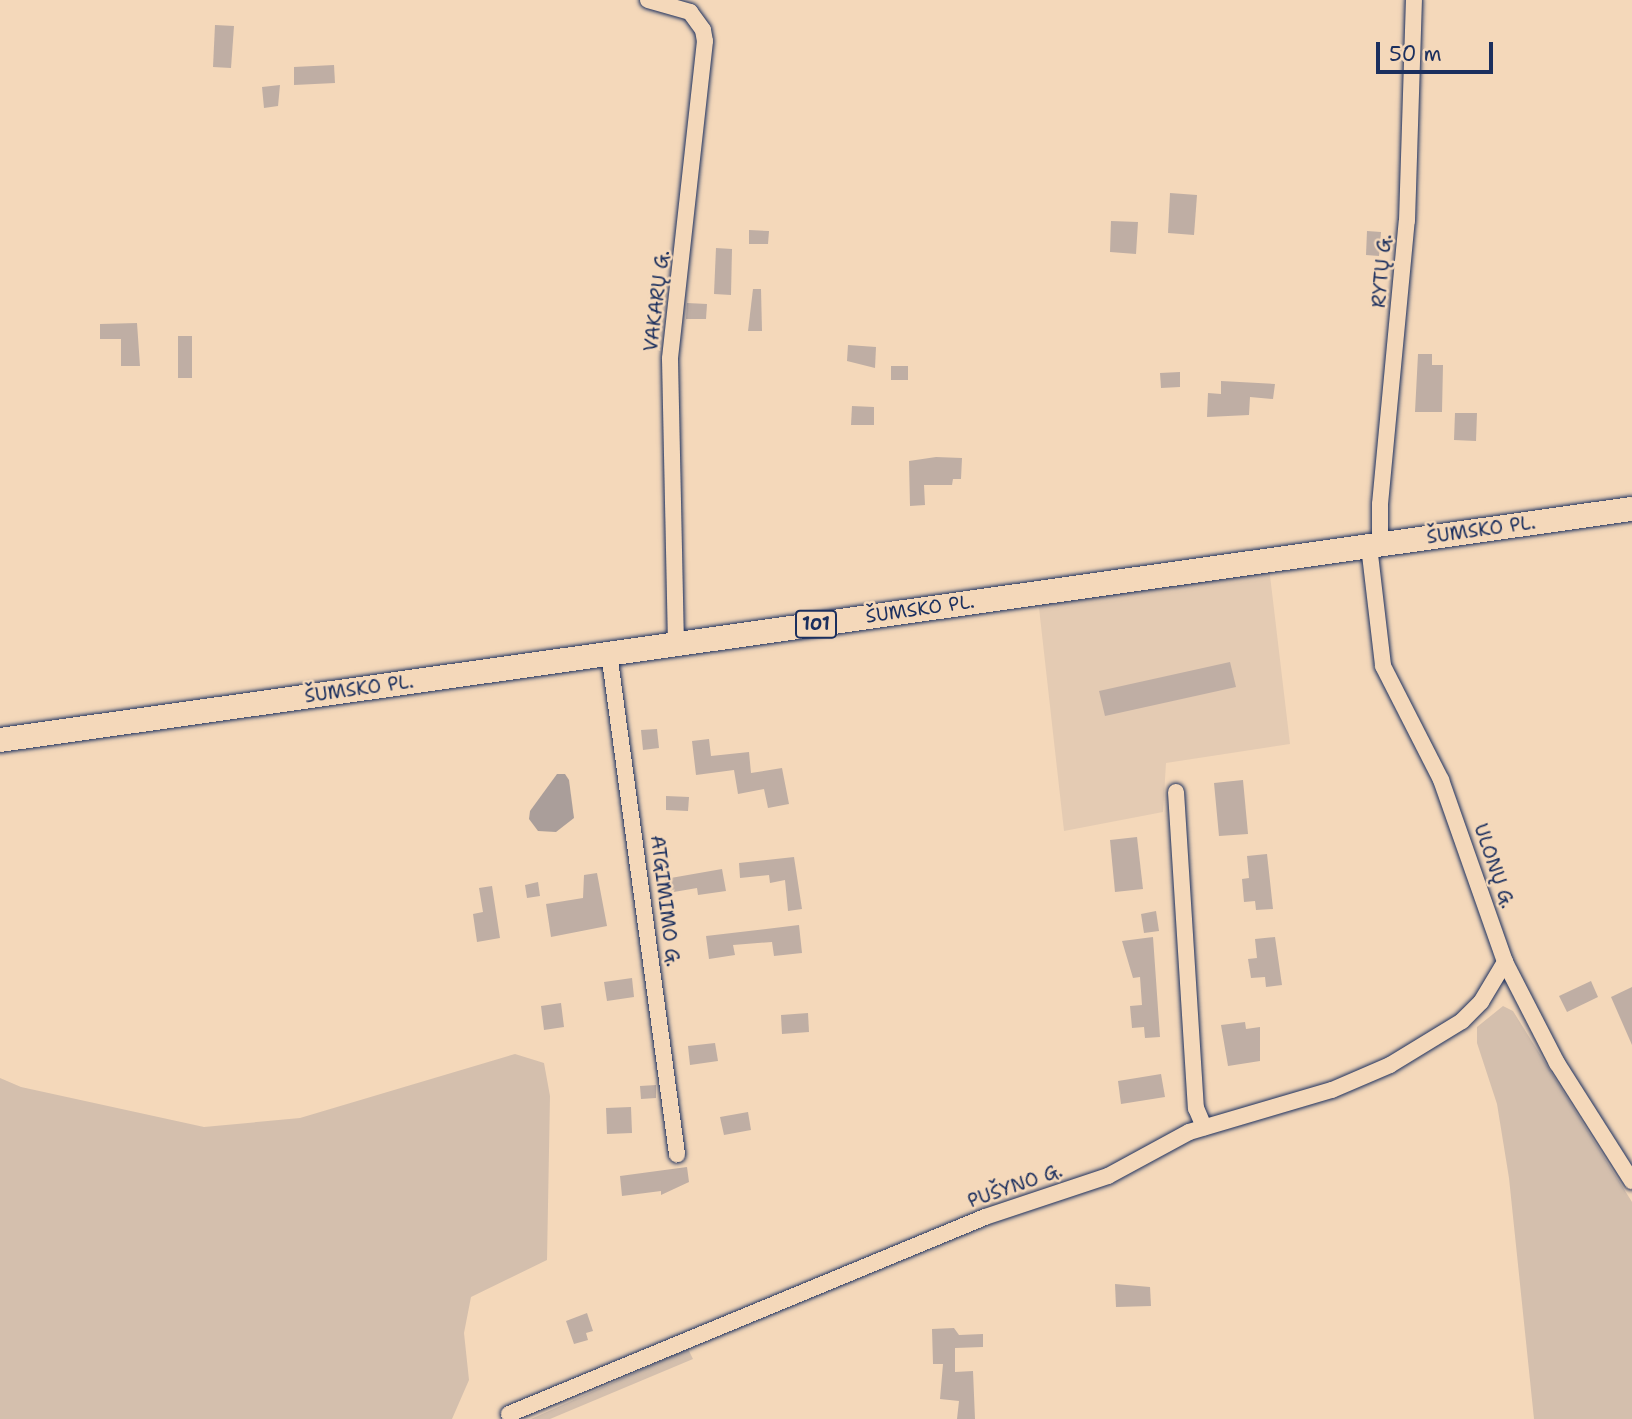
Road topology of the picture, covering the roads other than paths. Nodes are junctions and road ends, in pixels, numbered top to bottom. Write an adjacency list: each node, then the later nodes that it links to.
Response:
1 (648, 0): 5 (street, VAKARŲ G.)
2 (1414, 0): 4 (street, RYTŲ G.)
3 (1632, 509): 4 (main road, ŠUMSKO PL. / 101)
4 (1375, 545): 5 (main road, ŠUMSKO PL. / 101); 9 (street, ULONŲ G.)
5 (676, 644): 6 (main road, ŠUMSKO PL. / 101)
6 (609, 653): 7 (main road, ŠUMSKO PL. / 101); 11 (street, ATGIMIMO G.)
7 (0, 740)
8 (1176, 792): 10 (street)
9 (1505, 962): 10 (street, PUŠYNO G.); 12 (street, ULONŲ G.)
10 (1204, 1127): 13 (street, PUŠYNO G.)
11 (677, 1154)
12 (1632, 1181)
13 (509, 1414)

